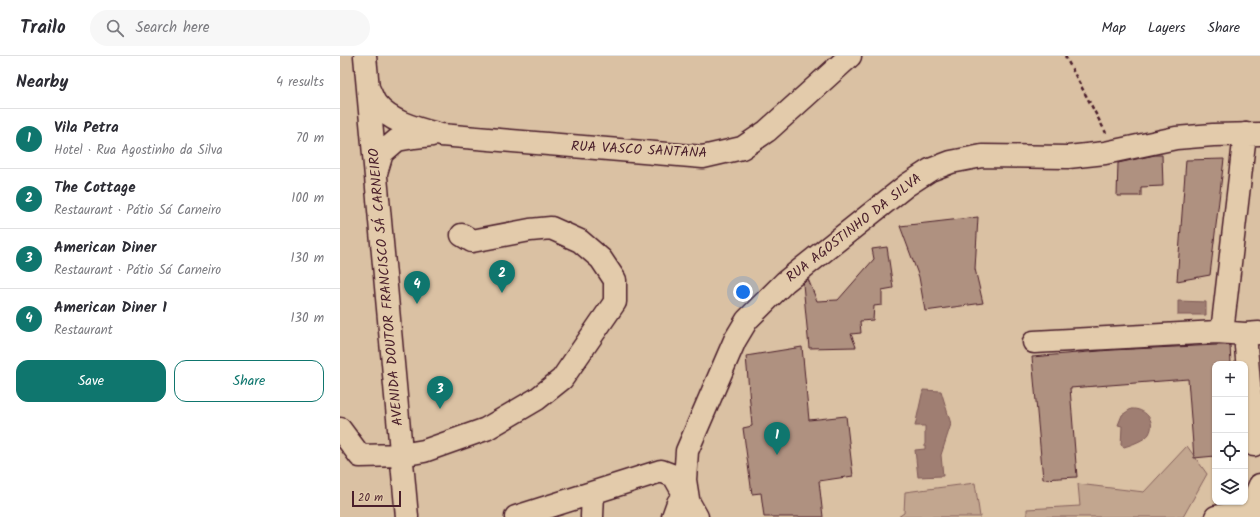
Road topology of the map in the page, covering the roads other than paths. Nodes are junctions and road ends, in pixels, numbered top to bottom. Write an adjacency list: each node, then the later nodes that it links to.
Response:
1 (850, 56): 5 (street, RUA VASCO SANTANA)
2 (367, 60): 3 (street, AVENIDA DOUTOR FRANCISCO SÁ CARNEIRO)
3 (369, 90): 5 (street, RUA VASCO SANTANA); 6 (street, AVENIDA DOUTOR FRANCISCO SÁ CARNEIRO)
4 (1246, 134): 8 (street); 9 (street); 17 (street, RUA AGOSTINHO DA SILVA)
5 (441, 135): 6 (street, RUA VASCO SANTANA)
6 (376, 174): 14 (street, AVENIDA DOUTOR FRANCISCO SÁ CARNEIRO)
7 (462, 235): 14 (street)
8 (1215, 267)
9 (1222, 332): 10 (street); 11 (street)
10 (1252, 334): 13 (street)
11 (1034, 342)
12 (340, 429): 14 (street)
13 (1254, 445)
14 (401, 455): 19 (street, AVENIDA DOUTOR FRANCISCO SÁ CARNEIRO)
15 (1260, 485): 18 (street)
16 (593, 493): 17 (street); 20 (street); 21 (street)
17 (693, 508): 22 (street)
18 (1253, 513): 23 (street)
19 (407, 517)
20 (516, 517)
21 (592, 517)
22 (673, 517)
23 (1216, 517)

